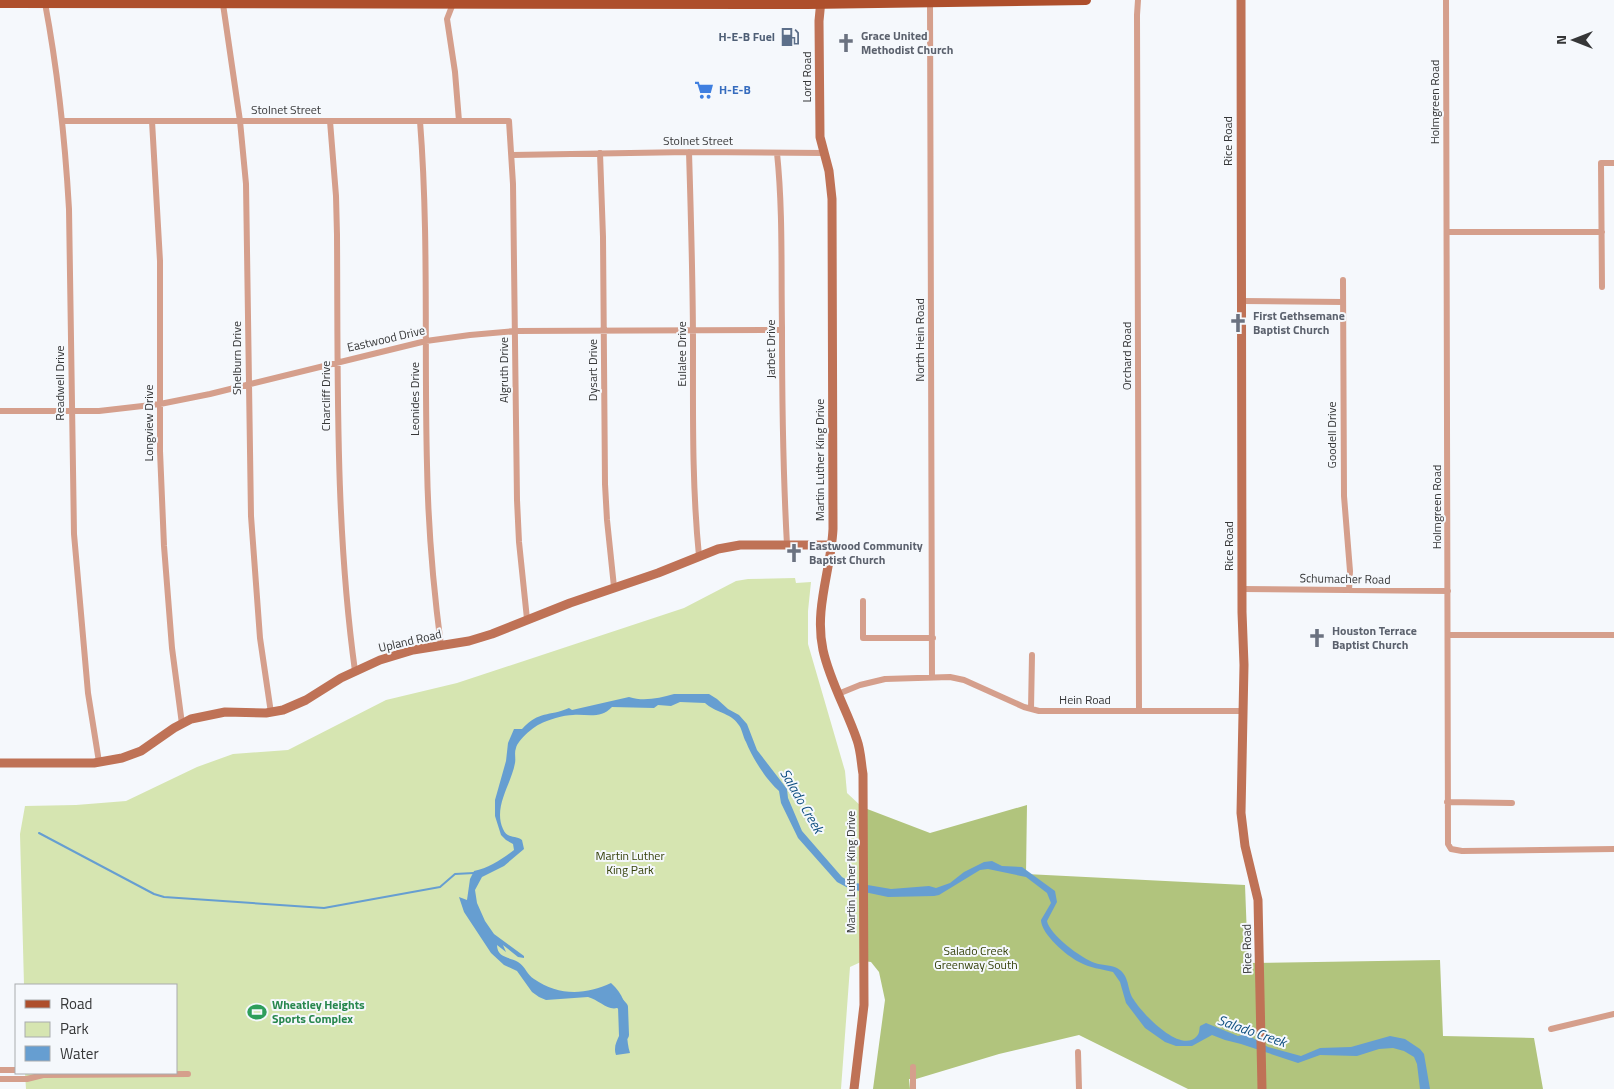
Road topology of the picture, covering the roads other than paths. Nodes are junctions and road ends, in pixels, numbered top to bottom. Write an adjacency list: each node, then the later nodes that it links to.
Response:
1 (1034, 0): 2 (main road); 9 (main road)
2 (1086, 0)
3 (1138, 0): 60 (street, Orchard Road)
4 (1241, 0): 30 (street, Rice Road)
5 (1446, 0): 26 (street, Holmgreen Road)
6 (285, 2): 7 (main road); 12 (main road)
7 (454, 2): 8 (main road); 18 (street)
8 (821, 2): 9 (main road); 23 (street, Lord Road)
9 (930, 2): 53 (street, North Hein Road)
10 (0, 3): 11 (main road)
11 (45, 3): 12 (main road); 13 (street, Readwell Drive)
12 (223, 4): 15 (street, Shelburn Drive)
13 (62, 121): 14 (street, Stolnet Street); 41 (street, Readwell Drive)
14 (152, 121): 15 (street, Stolnet Street); 39 (street, Longview Drive)
15 (240, 121): 16 (street, Stolnet Street); 38 (street, Shelburn Drive)
16 (330, 121): 17 (street, Stolnet Street); 37 (street, Charcliff Drive)
17 (420, 121): 18 (street, Stolnet Street); 36 (street, Leonides Drive)
18 (459, 121): 19 (street, Stolnet Street)
19 (509, 121): 24 (street, Algruth Drive)
20 (689, 152): 21 (street, Stolnet Street); 22 (street, Stolnet Street); 33 (street, Eulalee Drive)
21 (600, 153): 24 (street, Stolnet Street); 35 (street, Dysart Drive)
22 (777, 153): 23 (street, Stolnet Street); 32 (street, Jarbet Drive)
23 (824, 153): 43 (street, Martin Luther King Drive)
24 (512, 155): 34 (street, Algruth Drive)
25 (1614, 163): 27 (street)
26 (1447, 232): 27 (street); 48 (street, Holmgreen Road)
27 (1602, 232): 29 (street)
28 (1343, 280): 31 (street, Goodell Drive)
29 (1602, 287)
30 (1242, 301): 31 (street); 46 (street, Rice Road)
31 (1343, 302): 47 (street, Goodell Drive)
32 (782, 330): 33 (street, Eastwood Drive); 42 (street, Jarbet Drive)
33 (693, 331): 35 (street, Eastwood Drive); 44 (street, Eulalee Drive)
34 (515, 332): 35 (street, Eastwood Drive); 36 (street, Eastwood Drive); 50 (street, Algruth Drive)
35 (604, 332): 45 (street, Dysart Drive)
36 (426, 341): 37 (street, Eastwood Drive); 54 (street, Leonides Drive)
37 (337, 362): 38 (street, Eastwood Drive); 56 (street, Charcliff Drive)
38 (249, 384): 39 (street, Eastwood Drive); 62 (street, Shelburn Drive)
39 (160, 404): 41 (street, Eastwood Drive); 63 (street, Longview Drive)
40 (0, 411): 41 (street, Eastwood Drive)
41 (71, 411): 64 (street, Readwell Drive)
42 (787, 545): 43 (street, Upland Road); 44 (street, Upland Road)
43 (832, 545): 58 (street, Martin Luther King Drive)
44 (700, 556): 45 (street, Upland Road)
45 (614, 587): 50 (street, Upland Road)
46 (1242, 589): 47 (street, Schumacher Road); 61 (street, Rice Road)
47 (1350, 590): 48 (street, Schumacher Road)
48 (1448, 591): 51 (street, Holmgreen Road)
49 (863, 601): 53 (street)
50 (527, 620): 54 (street, Upland Road)
51 (1448, 635): 52 (street); 66 (street, Holmgreen Road)
52 (1614, 635)
53 (933, 638): 57 (street, North Hein Road)
54 (440, 646): 56 (street, Upland Road)
55 (1032, 655): 59 (street)
56 (355, 671): 62 (street, Upland Road)
57 (932, 677): 58 (street, Hein Road); 59 (street, Hein Road)
58 (838, 694): 78 (street, Martin Luther King Drive)
59 (1032, 709): 60 (street, Hein Road)
60 (1139, 711): 61 (street, Hein Road)
61 (1243, 711): 81 (street, Rice Road)
62 (271, 713): 63 (street, Upland Road)
63 (182, 724): 64 (street, Upland Road)
64 (99, 762): 65 (street, Upland Road)
65 (0, 763)
66 (1447, 802): 67 (street); 68 (street, Holmgreen Road)
67 (1512, 803)
68 (1614, 849)
69 (1614, 1014): 70 (street)
70 (1551, 1029)
71 (1078, 1052): 80 (street)
72 (913, 1067): 79 (street)
73 (0, 1070): 74 (street)
74 (15, 1070)
75 (40, 1074): 76 (street); 77 (street)
76 (188, 1074)
77 (0, 1079)
78 (854, 1089)
79 (913, 1089)
80 (1079, 1089)
81 (1262, 1089)

